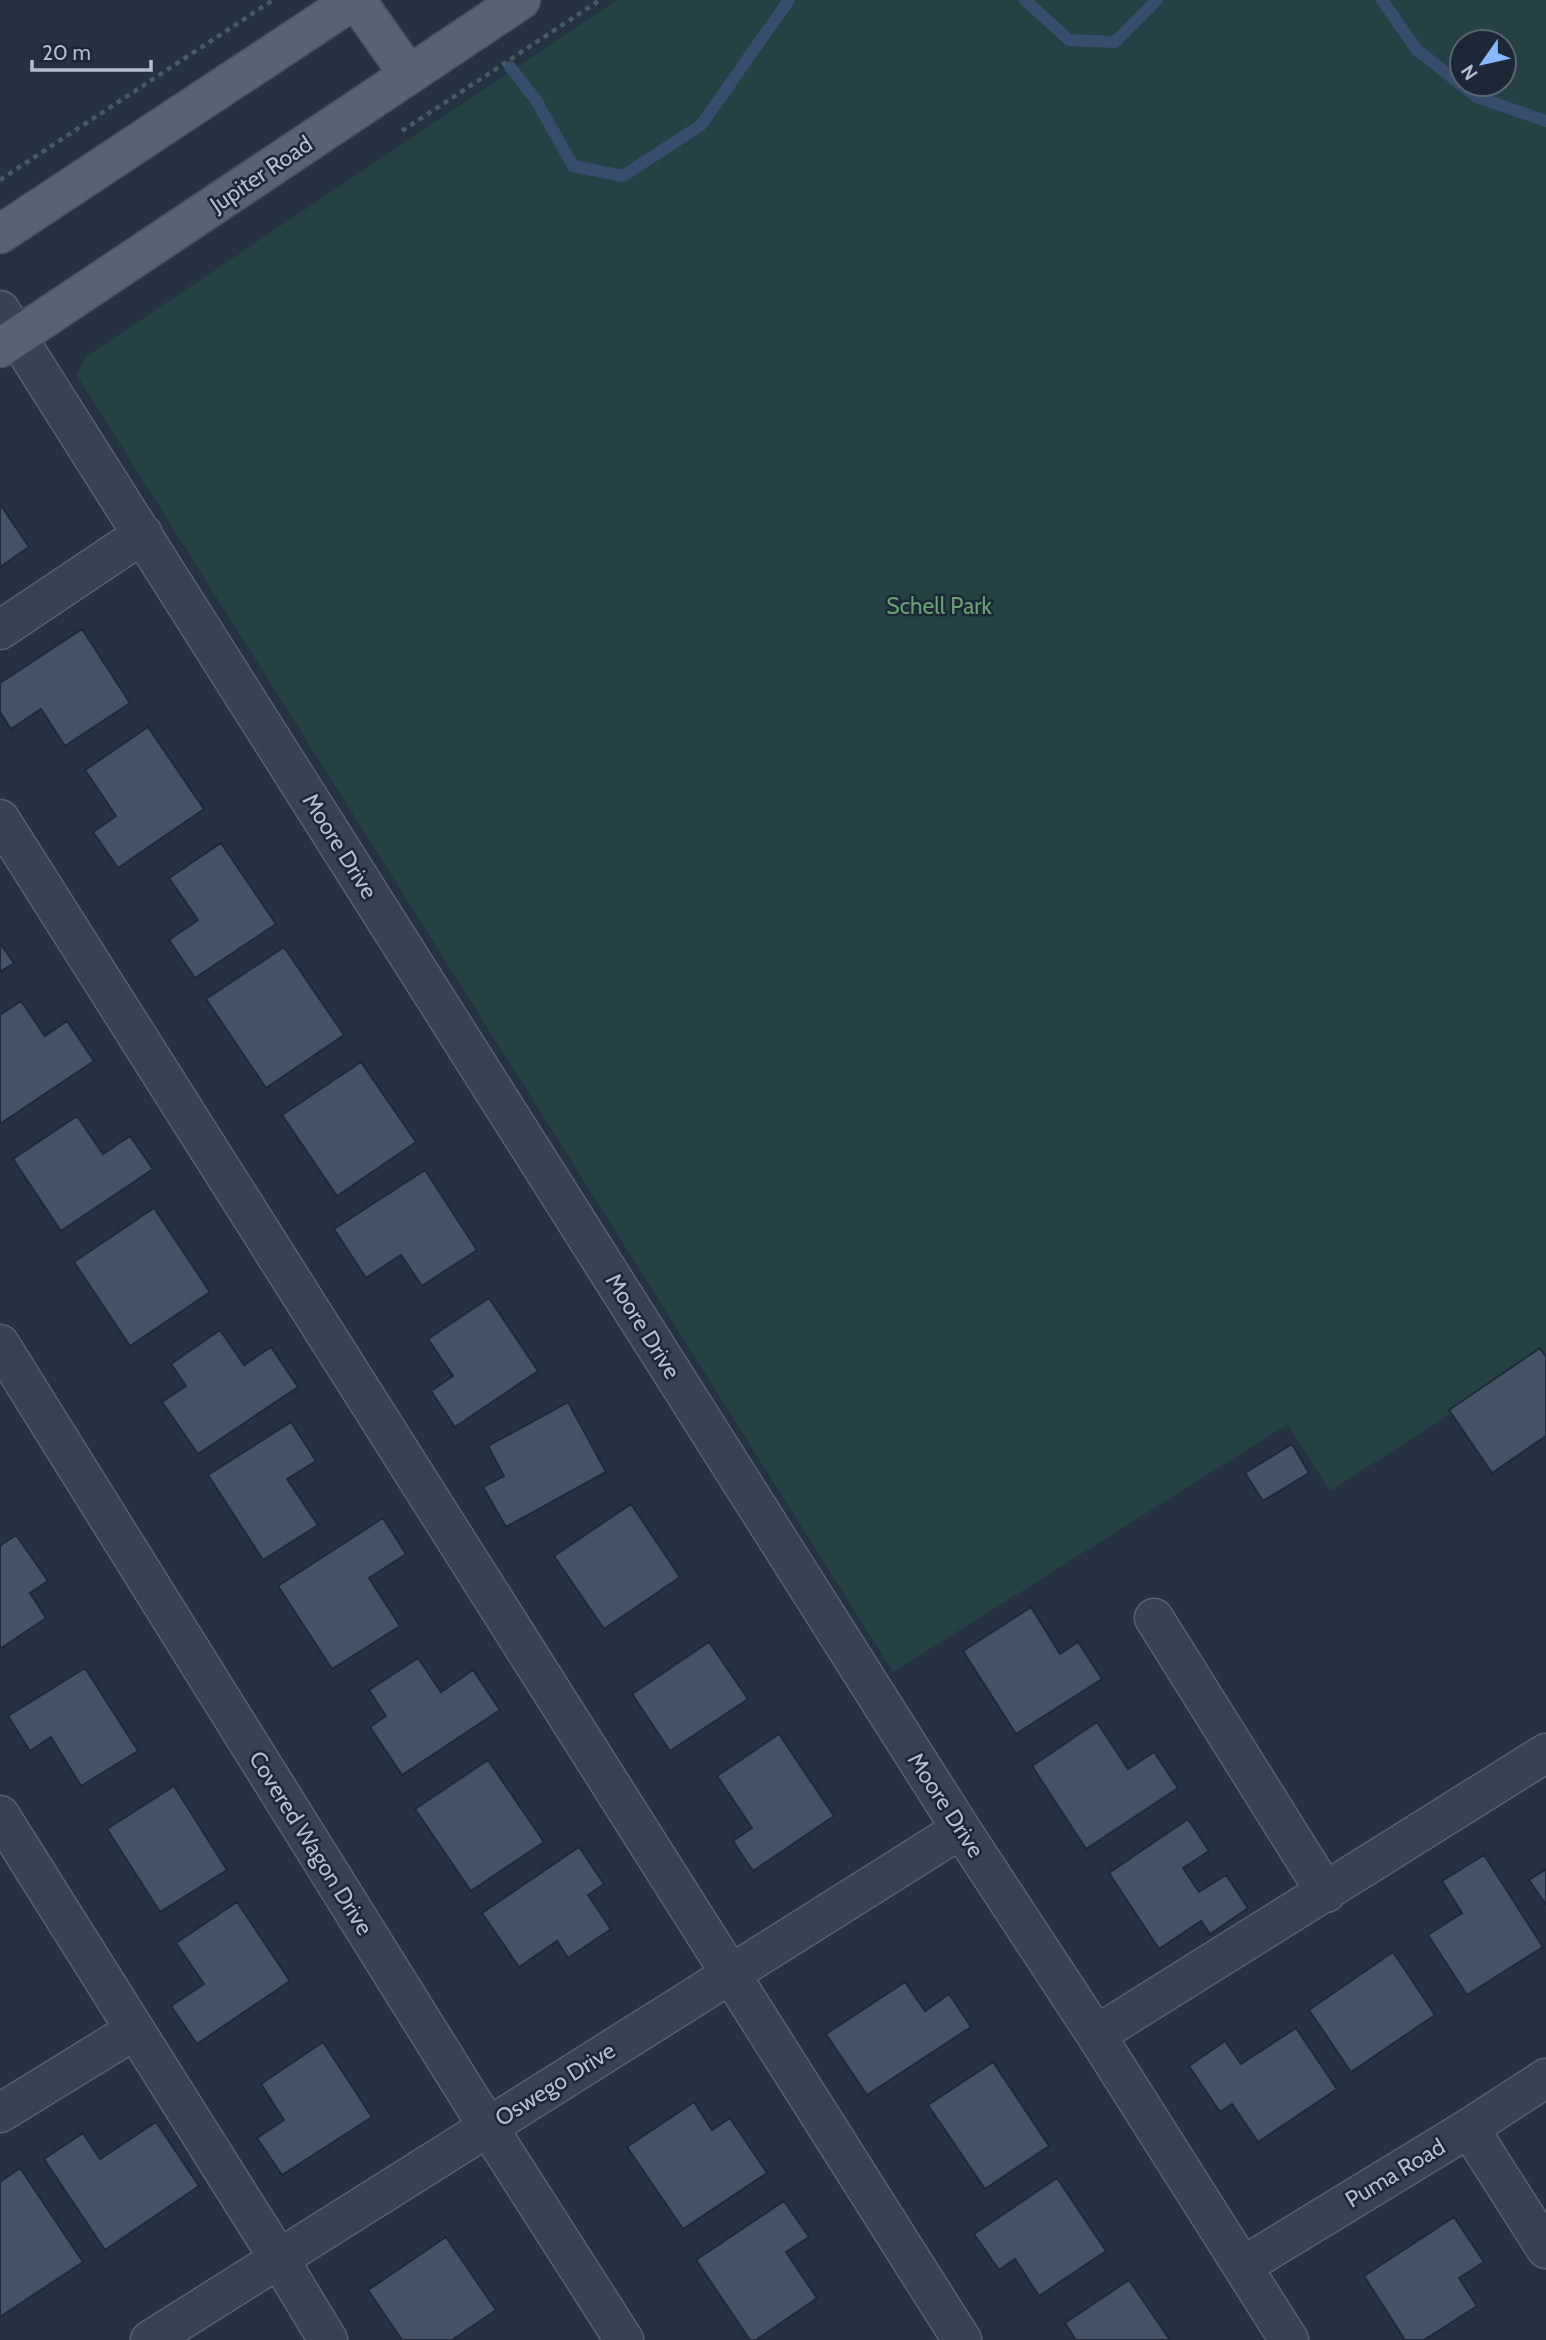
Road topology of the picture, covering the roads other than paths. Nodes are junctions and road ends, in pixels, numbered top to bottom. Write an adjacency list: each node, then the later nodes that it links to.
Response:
1 (355, 0): 3 (main road); 4 (main road)
2 (521, 0): 3 (main road, Jupiter Road)
3 (409, 75): 5 (main road, Jupiter Road)
4 (0, 234)
5 (6, 331): 6 (street, Moore Drive)
6 (143, 534): 7 (street); 13 (street, Moore Drive)
7 (0, 630)
8 (0, 819): 15 (street)
9 (0, 1344): 20 (street, Covered Wagon Drive)
10 (1154, 1618): 14 (street)
11 (1546, 1753): 14 (street)
12 (0, 1815): 16 (street)
13 (961, 1829): 15 (street, Oswego Drive); 17 (street, Moore Drive)
14 (1326, 1893): 17 (street)
15 (731, 1973): 20 (street, Oswego Drive); 28 (street)
16 (135, 2030): 19 (street); 23 (street)
17 (1096, 2035): 24 (street, Moore Drive)
18 (1546, 2078): 21 (street, Puma Road)
19 (0, 2113)
20 (488, 2127): 23 (street, Oswego Drive); 27 (street, Covered Wagon Drive)
21 (1469, 2128): 22 (street); 24 (street, Puma Road)
22 (1546, 2249)
23 (279, 2259): 25 (street, Oswego Drive); 26 (street)
24 (1243, 2266): 29 (street, Moore Drive)
25 (150, 2340)
26 (328, 2340)
27 (624, 2340)
28 (962, 2340)
29 (1289, 2340)

